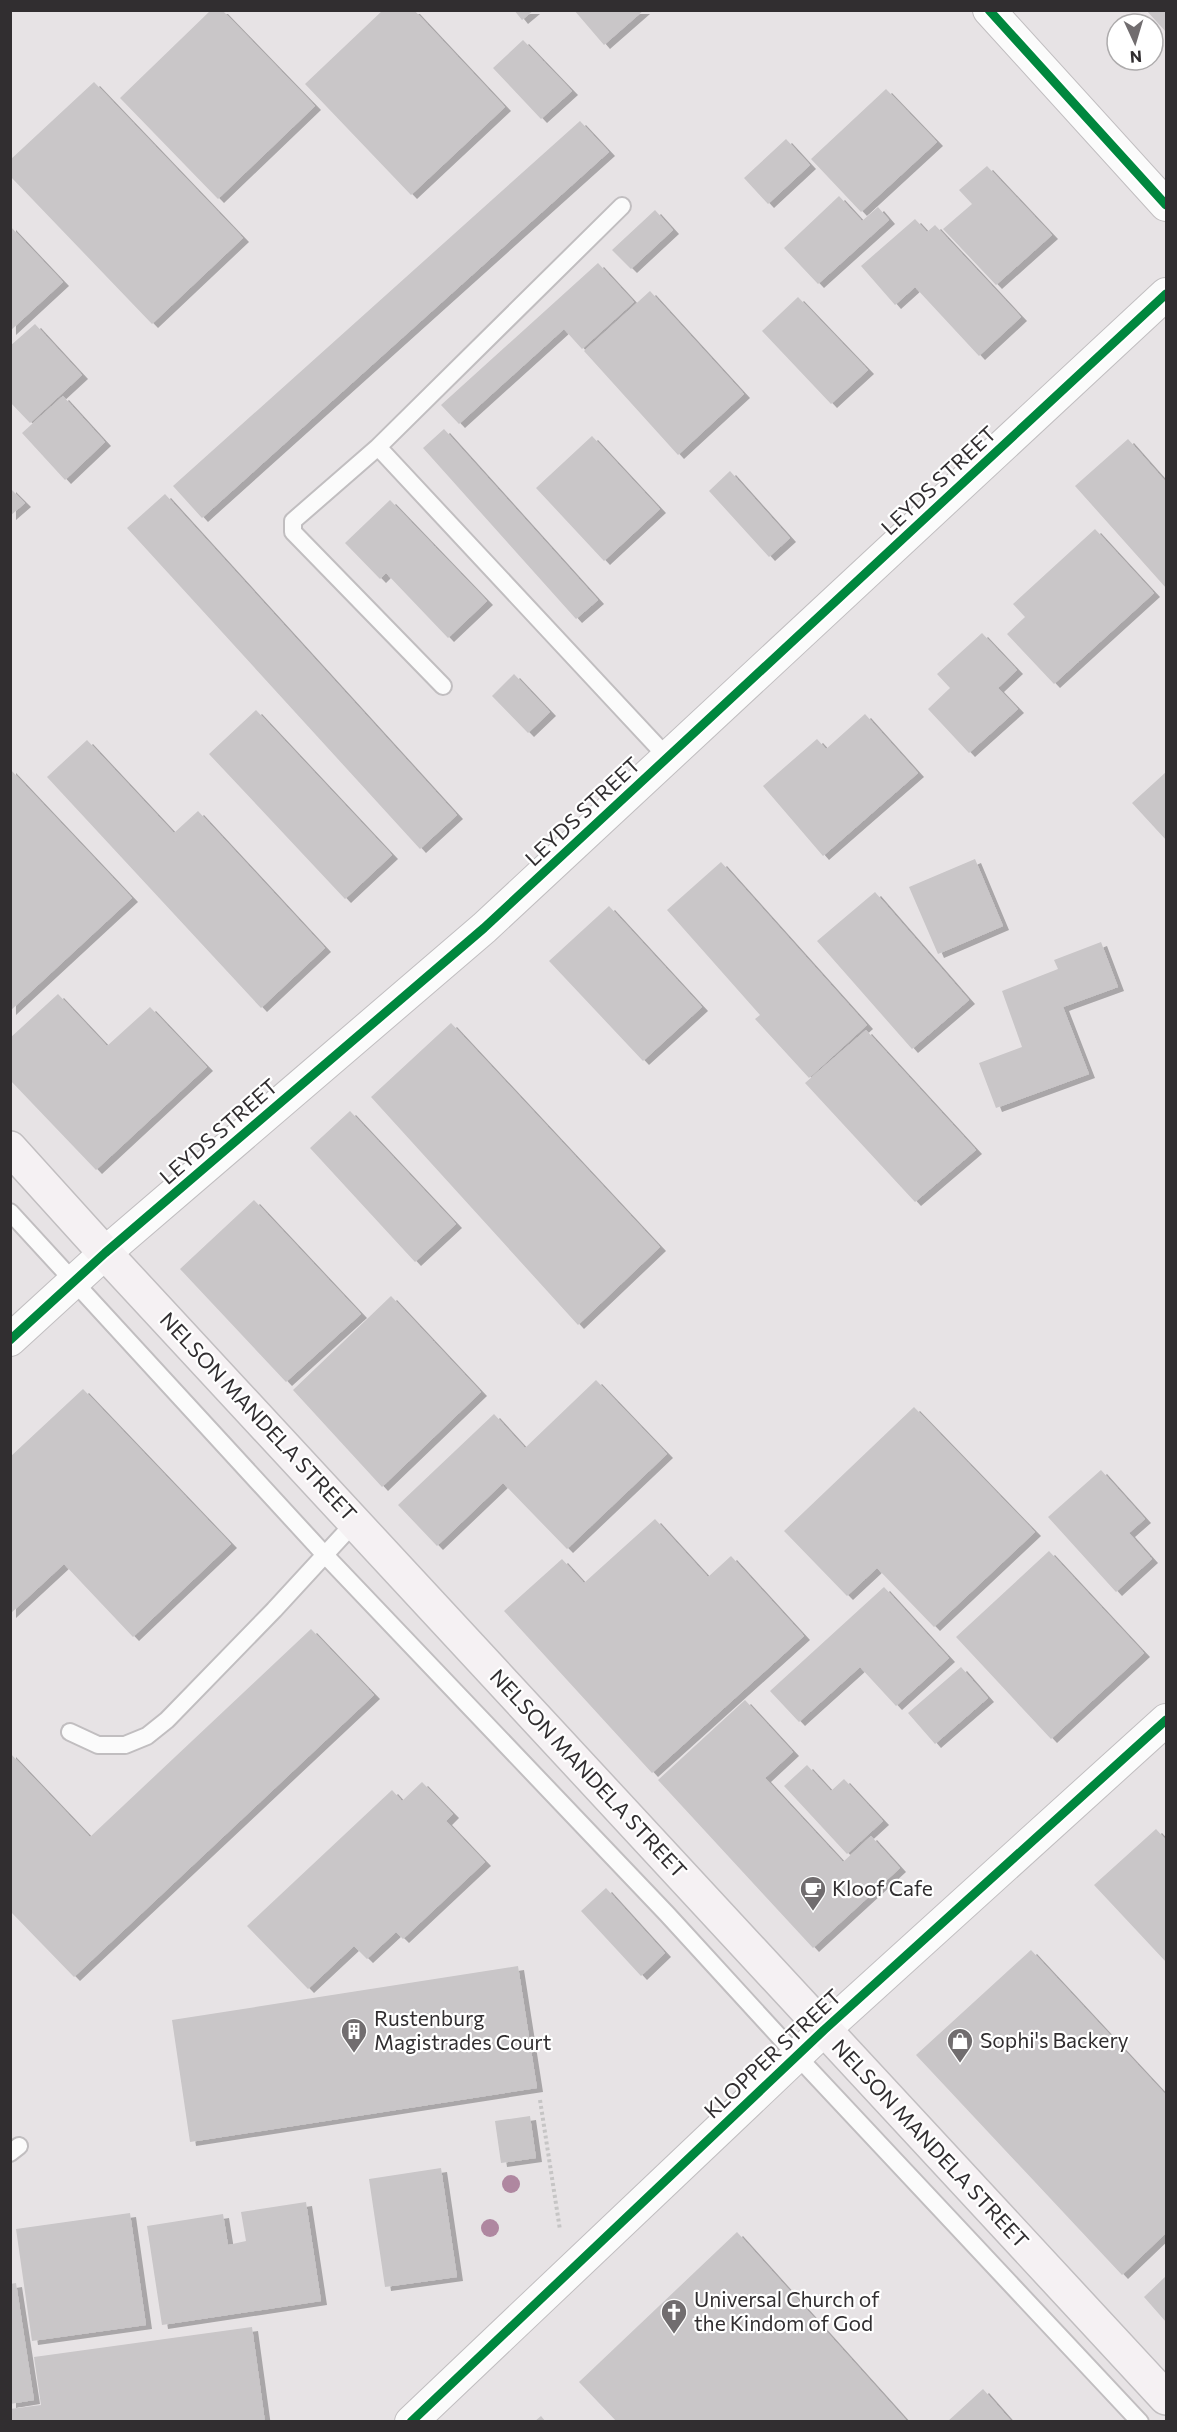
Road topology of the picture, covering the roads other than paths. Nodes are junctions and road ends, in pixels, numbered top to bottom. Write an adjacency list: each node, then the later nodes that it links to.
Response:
1 (989, 10): 2 (street)
2 (1167, 205)
3 (622, 206): 5 (lane)
4 (1167, 294): 7 (street, LEYDS STREET)
5 (378, 447): 6 (lane); 7 (lane)
6 (443, 686)
7 (668, 758): 10 (street, LEYDS STREET)
8 (10, 1148): 10 (main road, NELSON MANDELA STREET)
9 (10, 1212): 11 (lane)
10 (105, 1254): 11 (street, LEYDS STREET); 13 (main road, NELSON MANDELA STREET)
11 (73, 1281): 12 (street, LEYDS STREET); 14 (lane)
12 (10, 1340)
13 (355, 1522): 14 (lane); 17 (main road, NELSON MANDELA STREET)
14 (325, 1555): 16 (lane); 18 (lane)
15 (1167, 1720): 17 (street, KLOPPER STREET)
16 (70, 1732)
17 (824, 2030): 18 (street, KLOPPER STREET); 19 (main road, NELSON MANDELA STREET)
18 (797, 2056): 20 (street, KLOPPER STREET); 21 (lane)
19 (1167, 2398)
20 (411, 2421)
21 (1140, 2421)

